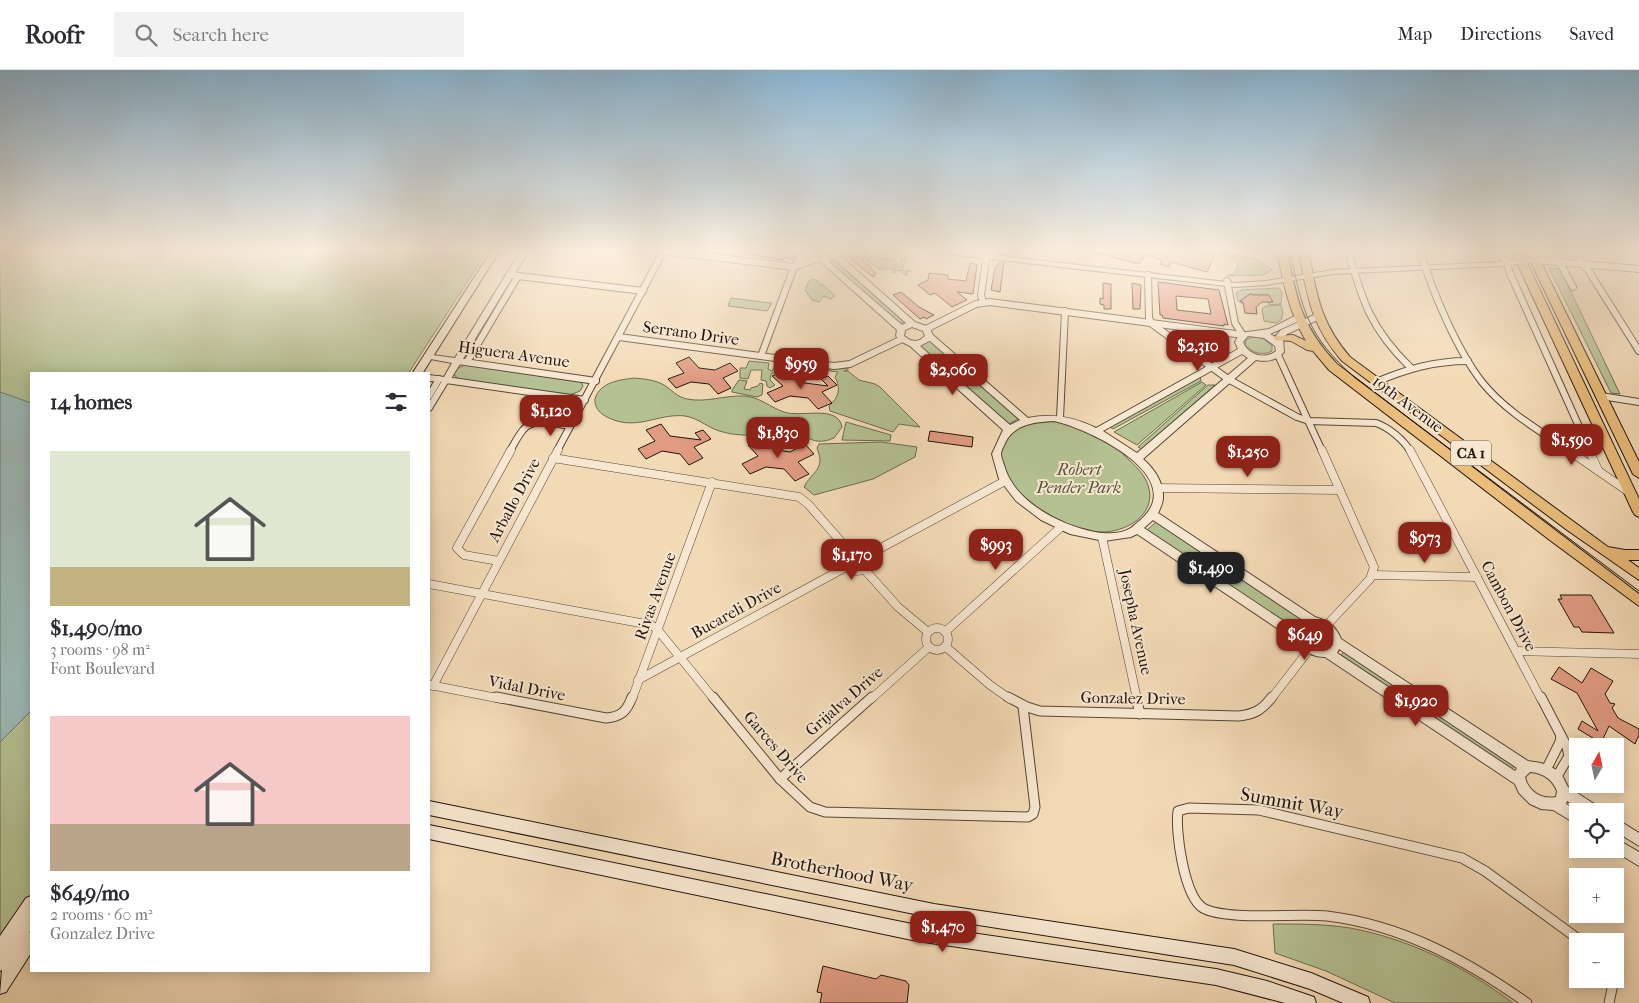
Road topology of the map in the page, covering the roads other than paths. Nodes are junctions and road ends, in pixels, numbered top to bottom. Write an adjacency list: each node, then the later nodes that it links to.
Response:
1 (468, 294): 37 (main road)
2 (493, 294): 41 (street)
3 (501, 294): 41 (street)
4 (504, 294): 43 (street)
5 (641, 294): 30 (street, Arballo Drive)
6 (784, 294): 38 (street)
7 (859, 294): 26 (street)
8 (880, 294): 25 (street)
9 (981, 294): 20 (street)
10 (1149, 294): 24 (street)
11 (1229, 294): 29 (street)
12 (1292, 294): 23 (main road, 19th Avenue / CA 1)
13 (1312, 294): 22 (main road, 19th Avenue / CA 1)
14 (1363, 294): 45 (street)
15 (1436, 294): 42 (street)
16 (1519, 294): 65 (street)
17 (1537, 294): 71 (main road)
18 (1552, 294): 53 (main road)
19 (1603, 294): 35 (street)
20 (983, 302): 21 (street); 27 (street)
21 (1065, 311): 24 (street); 57 (street)
22 (1317, 317): 23 (street); 51 (main road, 19th Avenue / CA 1)
23 (1299, 321): 28 (street); 32 (street); 40 (main road, 19th Avenue / CA 1)
24 (1150, 322): 29 (street); 44 (street)
25 (912, 324): 26 (street); 27 (street)
26 (901, 329): 31 (street)
27 (928, 332): 33 (street); 58 (street)
28 (1255, 333): 29 (street); 32 (street)
29 (1244, 335): 34 (street)
30 (619, 337): 38 (street, Serrano Drive); 50 (street, Arballo Drive)
31 (902, 339): 33 (street); 38 (street, Serrano Drive)
32 (1279, 342): 36 (street); 40 (main road)
33 (913, 344): 61 (street)
34 (1243, 350): 39 (street); 44 (street)
35 (1639, 351)
36 (1278, 355): 39 (street); 59 (street)
37 (428, 356): 41 (street, Higuera Avenue); 46 (main road)
38 (761, 356)
39 (1254, 357): 48 (street)
40 (1323, 357): 89 (main road, 19th Avenue / CA 1)
41 (454, 360): 43 (street, Higuera Avenue); 49 (street)
42 (1468, 361): 45 (street); 65 (street)
43 (467, 362): 50 (street, Higuera Avenue)
44 (1210, 367): 48 (street); 62 (street)
45 (1410, 367): 51 (street)
46 (418, 372)
47 (430, 378): 49 (street)
48 (1228, 379): 59 (street); 64 (street)
49 (443, 380): 52 (street); 54 (street); 56 (street)
50 (596, 380): 54 (street, Arballo Drive)
51 (1376, 382): 77 (main road, 19th Avenue / CA 1)
52 (430, 395)
53 (1602, 398): 55 (street); 66 (main road)
54 (585, 400): 60 (street, Arballo Drive)
55 (1639, 402)
56 (430, 406)
57 (1060, 418): 58 (street); 62 (street)
58 (1026, 421): 61 (street)
59 (1309, 421): 70 (street); 86 (street, Cambon Drive)
60 (570, 426): 63 (street, Arballo Drive); 81 (street, Arballo Drive)
61 (1009, 430): 67 (street)
62 (1097, 431): 64 (street)
63 (553, 458): 68 (street); 81 (street, Arballo Drive)
64 (1137, 459): 69 (street)
65 (1599, 472): 71 (street)
66 (1639, 474)
67 (1005, 481): 74 (street); 80 (street)
68 (712, 482): 78 (street); 92 (street, Rivas Avenue)
69 (1157, 488): 70 (street); 73 (street)
70 (1339, 490): 84 (street)
71 (1630, 493): 72 (main road)
72 (1639, 512)
73 (1153, 515): 75 (street); 90 (street)
74 (1061, 527): 76 (street); 94 (street)
75 (1138, 529): 76 (street); 95 (street)
76 (1102, 537): 107 (street, Josepha Avenue)
77 (1598, 547): 79 (main road); 85 (main road, 19th Avenue / CA 1)
78 (850, 554): 80 (street); 82 (street)
79 (1639, 555)
80 (866, 556): 83 (street)
81 (499, 560): 88 (street, Arballo Drive)
82 (848, 566): 83 (street); 103 (street, Bucareli Drive)
83 (864, 569): 93 (street)
84 (1373, 575): 86 (street); 91 (street)
85 (1639, 576)
86 (1477, 577): 100 (street, Cambon Drive)
87 (430, 584): 88 (street, Garces Drive)
88 (481, 594): 92 (street, Garces Drive); 105 (street, Arballo Drive)
89 (1639, 601)
90 (1312, 621): 91 (street); 95 (street)
91 (1326, 626): 96 (street)
92 (657, 629): 103 (street, Garces Drive); 104 (street, Rivas Avenue)
93 (928, 632): 94 (street); 97 (street)
94 (945, 632): 98 (street)
95 (1299, 637): 99 (street)
96 (1337, 642): 101 (street); 110 (street)
97 (929, 647): 98 (street); 112 (street, Grijalva Drive)
98 (946, 647): 106 (street, Gonzalez Drive)
99 (1308, 648): 101 (street); 107 (street, Gonzalez Drive)
100 (1516, 651): 102 (street); 109 (street, Cambon Drive)
101 (1327, 652): 113 (street)
102 (1639, 654)
103 (681, 658): 104 (street, Bucareli Drive); 112 (street, Garces Drive)
104 (638, 680): 108 (street, Rivas Avenue)
105 (431, 685): 108 (street, Vidal Drive)
106 (1023, 707): 107 (street, Gonzalez Drive); 112 (street, Garces Drive)
107 (1140, 714)
108 (619, 716)
109 (1561, 736): 111 (street); 111 (street, Cambon Drive)
110 (1526, 767): 111 (street); 113 (street)
111 (1551, 774): 114 (street)
112 (780, 778)
113 (1519, 780): 116 (street)
114 (1563, 791): 115 (street); 116 (street)
115 (1582, 803)
116 (1555, 804): 118 (street)
117 (430, 808): 133 (main road, Brotherhood Way)
118 (1569, 813)
119 (1624, 830): 121 (street)
120 (430, 832): 132 (main road)
121 (1639, 840)
122 (1624, 850): 123 (street)
123 (1639, 860)
124 (30, 904): 128 (main road)
125 (30, 918): 129 (main road)
126 (1570, 933): 134 (street, Summit Way)
127 (30, 941): 130 (main road)
128 (0, 950)
129 (0, 963)
130 (0, 986)
131 (1612, 988): 135 (street)
132 (1308, 1003)
133 (1362, 1003)
134 (1527, 1003)
135 (1609, 1003)

